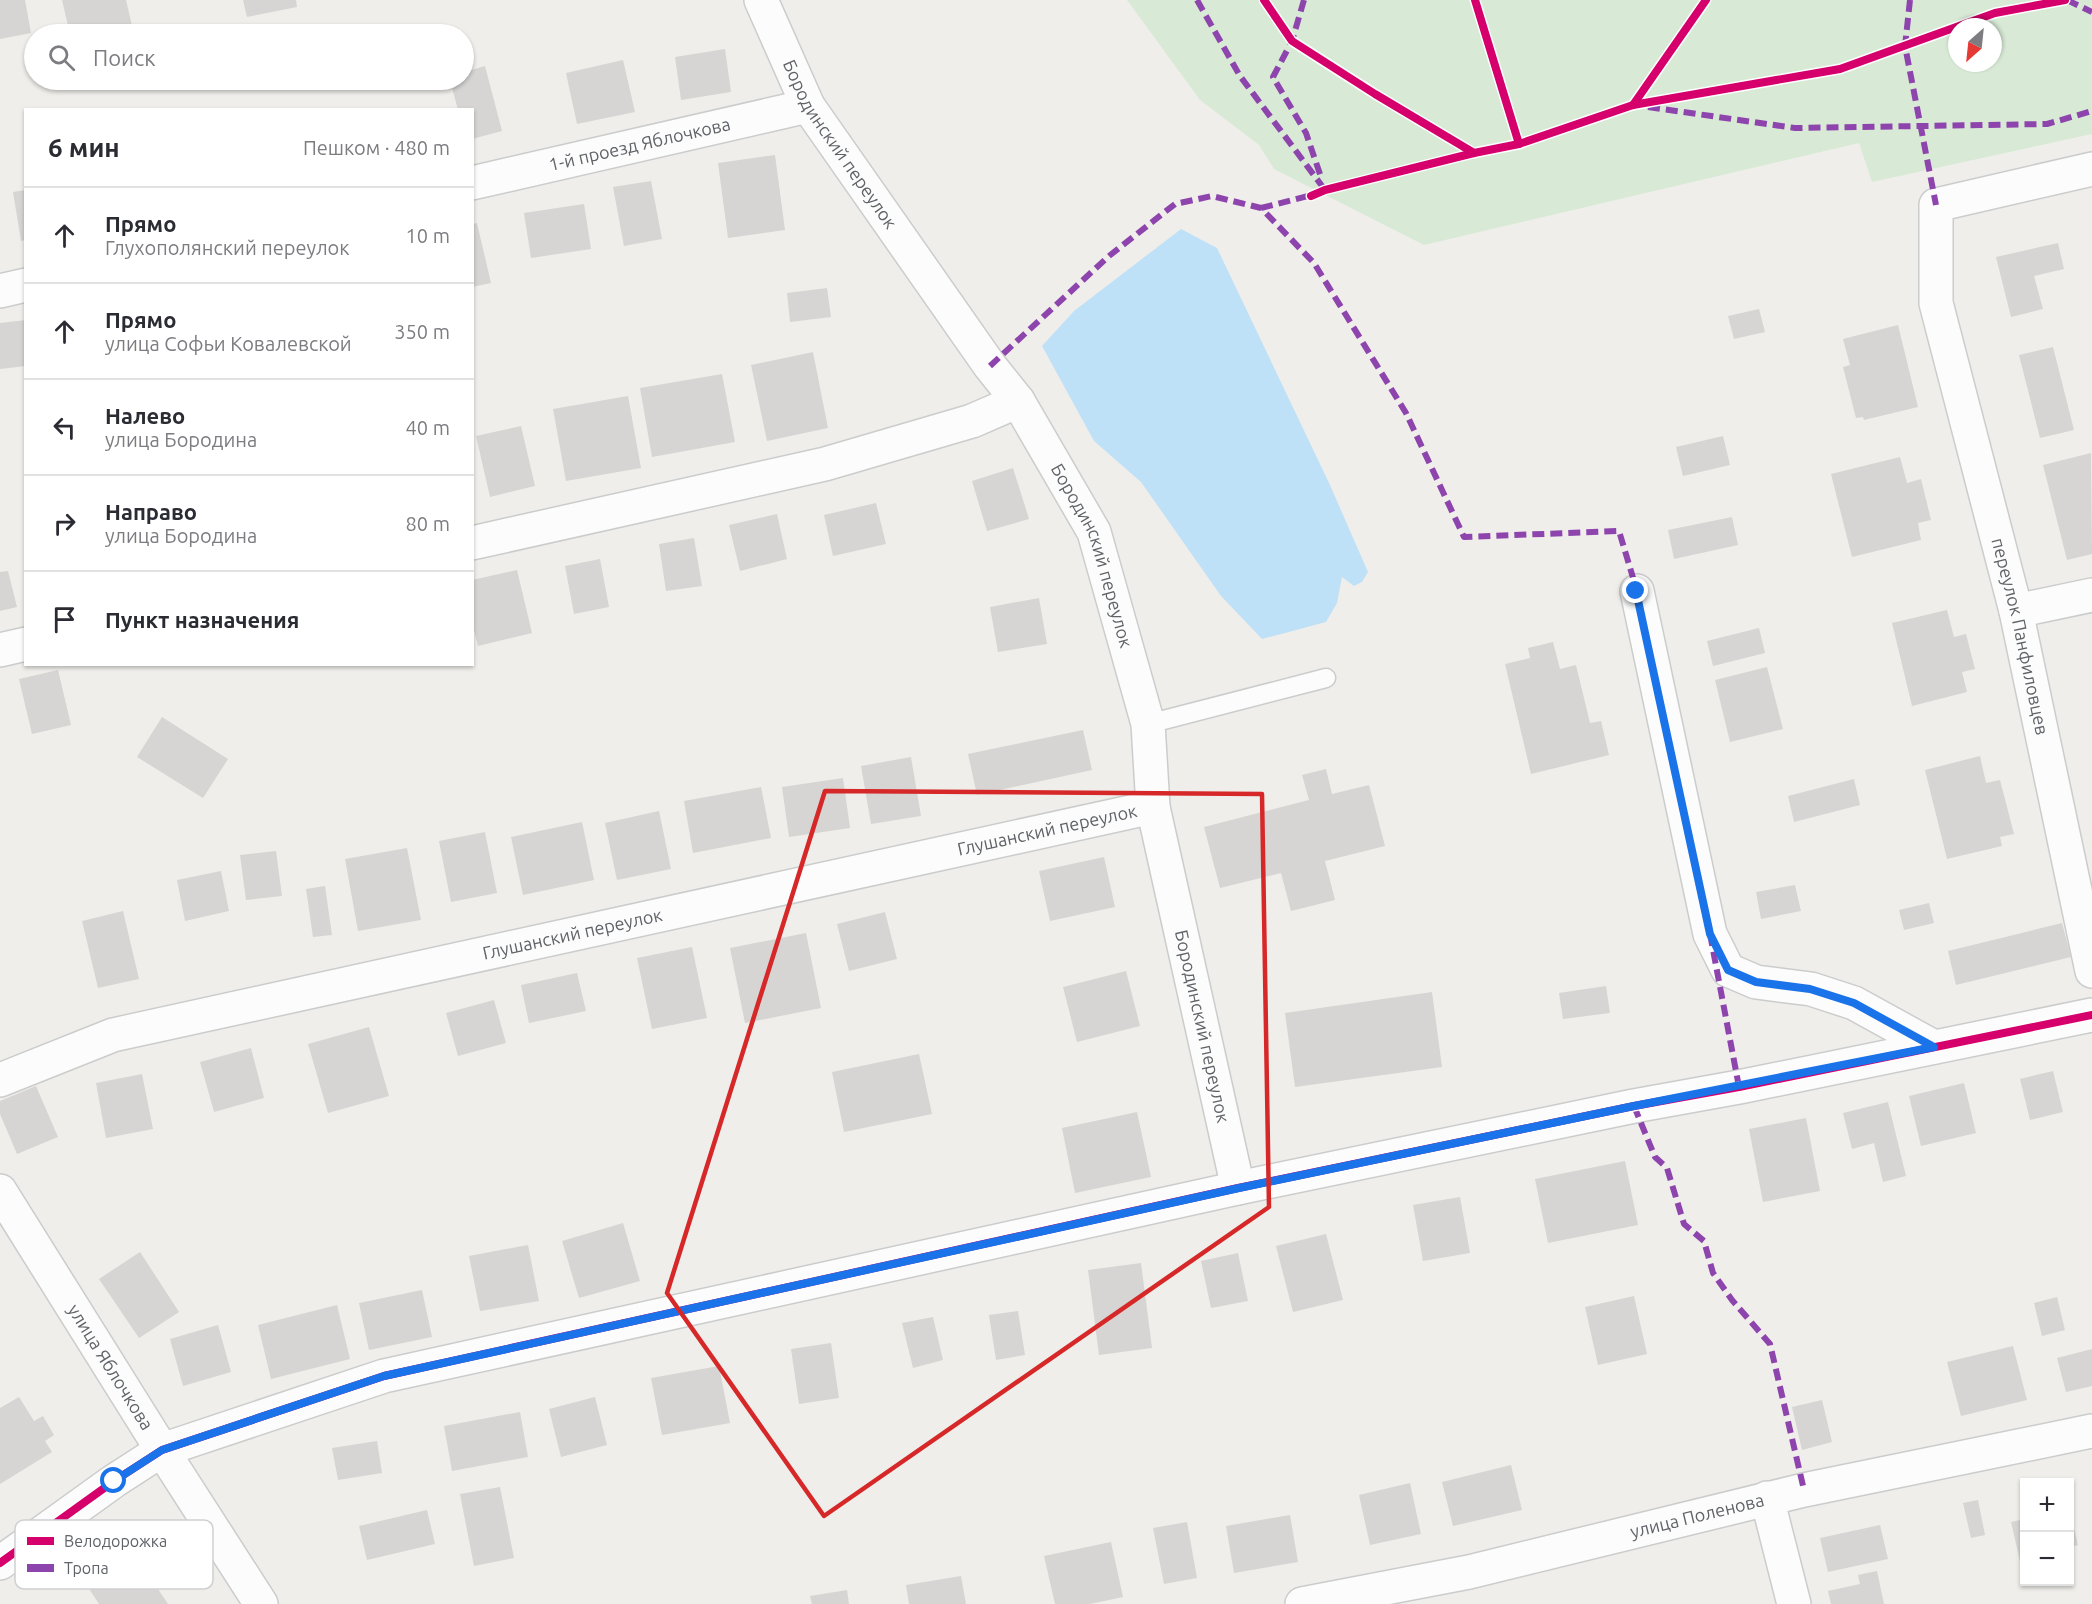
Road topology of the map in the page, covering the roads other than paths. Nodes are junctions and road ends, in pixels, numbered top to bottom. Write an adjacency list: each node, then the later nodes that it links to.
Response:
1 (761, 0): 2 (street, Бородинский переулок)
2 (808, 106): 4 (street, 1-й проезд Яблочкова); 7 (street, Бородинский переулок)
3 (2092, 169): 11 (street, переулок Панфиловцев)
4 (474, 183)
5 (24, 285): 6 (street)
6 (0, 291)
7 (1018, 401): 8 (street); 15 (street, Бородинский переулок)
8 (474, 543)
9 (1636, 591): 19 (street)
10 (2092, 595): 11 (street)
11 (2016, 611): 17 (street, переулок Панфиловцев)
12 (24, 644): 13 (street)
13 (0, 650)
14 (1326, 678): 15 (lane)
15 (1149, 724): 16 (street, Бородинский переулок)
16 (1153, 807): 20 (street, Глушанский переулок); 21 (street, Бородинский переулок)
17 (2092, 971)
18 (2092, 1015): 19 (street)
19 (1934, 1047): 21 (street)
20 (0, 1080)
21 (1239, 1188): 24 (street)
22 (0, 1191): 24 (street, улица Яблочкова)
23 (2092, 1431): 25 (street, улица Поленова)
24 (162, 1450): 26 (street); 27 (street, улица Яблочкова)
25 (1767, 1498): 32 (street, улица Поленова); 33 (street)
26 (60, 1520)
27 (207, 1520)
28 (213, 1529): 31 (street, улица Яблочкова)
29 (15, 1552): 30 (street)
30 (0, 1563)
31 (261, 1604)
32 (1302, 1604)
33 (1794, 1604)

